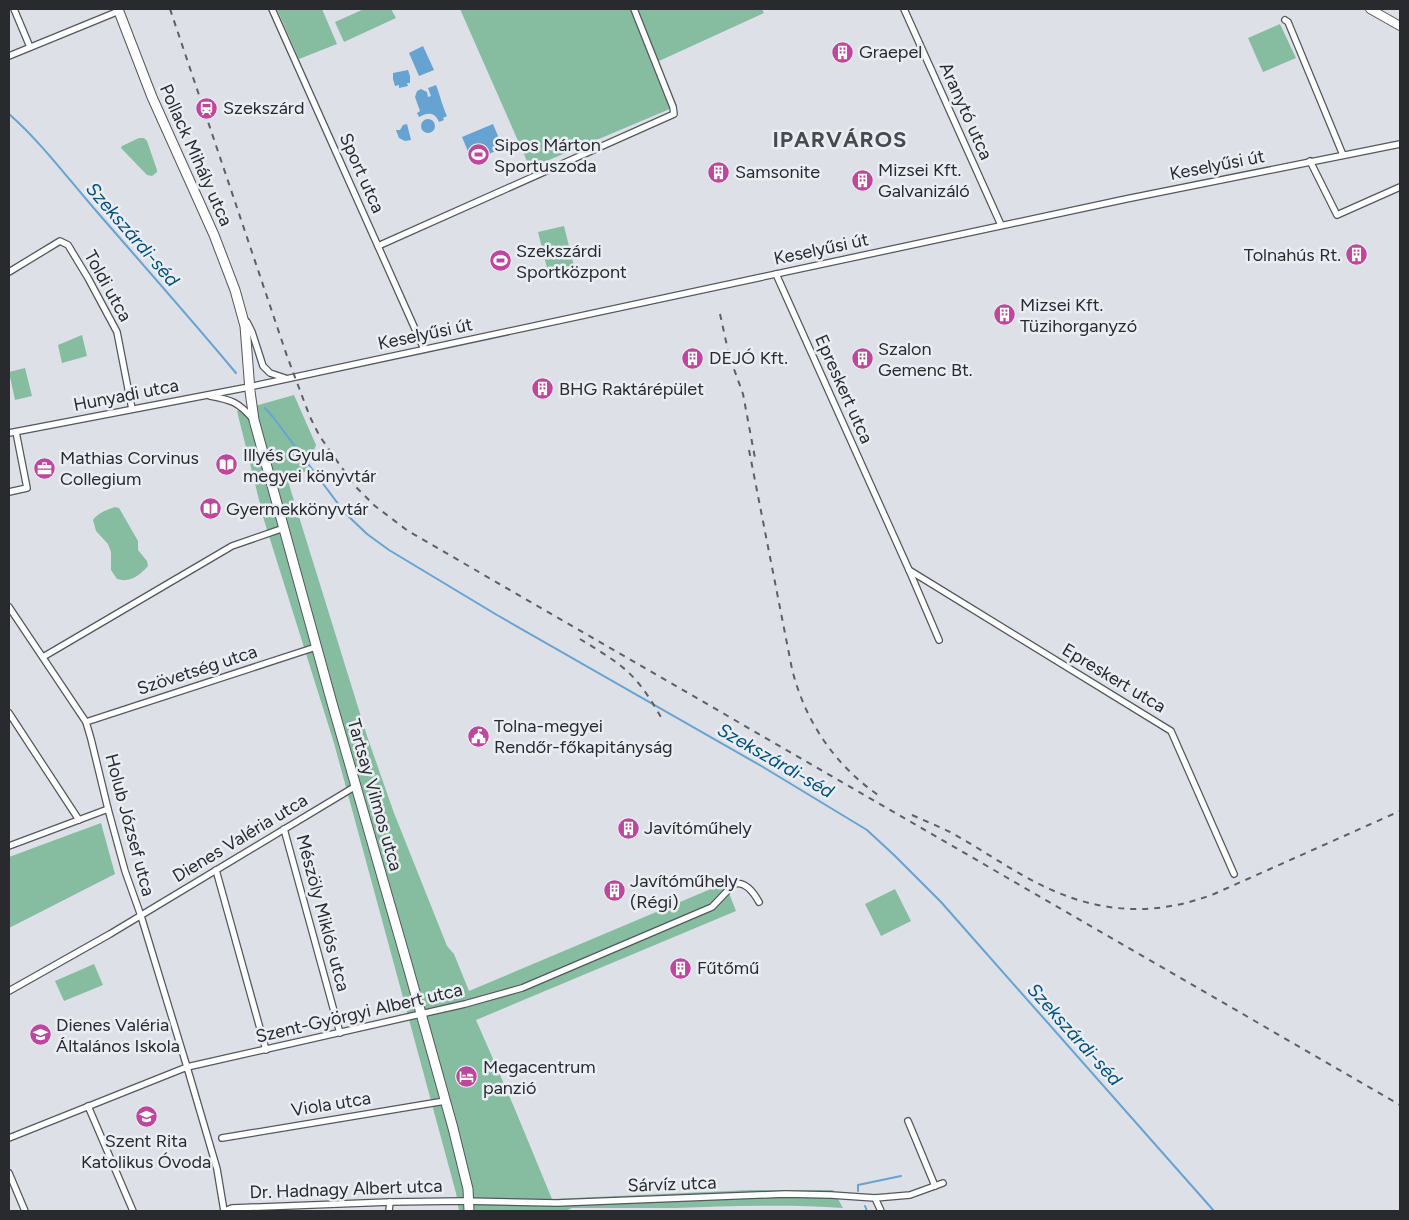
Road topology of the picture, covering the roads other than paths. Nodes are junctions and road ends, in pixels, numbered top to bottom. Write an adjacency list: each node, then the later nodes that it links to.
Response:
1 (14, 9): 9 (street)
2 (272, 9): 16 (street, Sport utca)
3 (634, 9): 16 (street)
4 (904, 9): 15 (street, Aranytó utca)
5 (1370, 9): 8 (main road)
6 (118, 10): 9 (street); 19 (main road, Pollack Mihály utca)
7 (1285, 20): 12 (street)
8 (1400, 26)
9 (30, 47): 10 (street)
10 (9, 56)
11 (1400, 144): 12 (street, Keselyűsi út)
12 (1343, 155): 13 (street, Keselyűsi út)
13 (1310, 161): 14 (street); 15 (street, Keselyűsi út)
14 (1400, 187)
15 (1001, 225): 18 (street, Keselyűsi út)
16 (378, 246): 20 (street, Sport utca)
17 (9, 272): 24 (street, Toldi utca)
18 (776, 274): 20 (street, Keselyűsi út); 30 (street, Epreskert utca)
19 (242, 315): 21 (street, Pollack Mihály utca); 22 (main road, Pollack Mihály utca)
20 (424, 349): 21 (street, Keselyűsi út)
21 (287, 378): 22 (street, Keselyűsi út)
22 (249, 387): 23 (street, Hunyadi utca); 25 (main road, Tartsay Vilmos utca)
23 (205, 396): 24 (street, Hunyadi utca); 25 (street)
24 (132, 410): 26 (street, Hunyadi utca)
25 (254, 420): 29 (main road, Tartsay Vilmos utca)
26 (16, 432): 27 (street, Hunyadi utca); 28 (street)
27 (9, 433)
28 (9, 492)
29 (284, 528): 33 (main road, Tartsay Vilmos utca); 34 (street)
30 (909, 570): 32 (street, Epreskert utca); 43 (street, Epreskert utca)
31 (9, 607): 34 (street, Holub József utca)
32 (939, 640)
33 (316, 647): 36 (street, Szövetség utca); 37 (main road, Tartsay Vilmos utca)
34 (43, 657): 36 (street, Holub József utca)
35 (9, 713): 39 (street)
36 (86, 722): 38 (street, Holub József utca)
37 (356, 786): 40 (street, Dienes Valéria utca); 47 (main road, Tartsay Vilmos utca)
38 (108, 809): 39 (street); 45 (street, Holub József utca)
39 (79, 820): 41 (street)
40 (284, 829): 42 (street, Dienes Valéria utca); 48 (street, Mészöly Miklós utca)
41 (9, 846)
42 (216, 870): 45 (street, Dienes Valéria utca); 49 (street)
43 (1234, 874)
44 (760, 902): 47 (street, Szent-Györgyi Albert utca)
45 (140, 916): 46 (street, Dienes Valéria utca); 50 (street, Holub József utca)
46 (9, 991)
47 (421, 1014): 48 (street, Szent-Györgyi Albert utca); 51 (main road, Tartsay Vilmos utca)
48 (340, 1033): 49 (street, Szent-Györgyi Albert utca)
49 (266, 1050): 50 (street, Szent-Györgyi Albert utca)
50 (187, 1068): 52 (street, Szent-Györgyi Albert utca); 66 (street, Holub József utca)
51 (445, 1101): 55 (street, Viola utca); 60 (main road, Tartsay Vilmos utca)
52 (88, 1106): 54 (street, Szent-Györgyi Albert utca); 65 (street)
53 (908, 1121): 58 (street)
54 (9, 1138)
55 (222, 1138)
56 (9, 1173): 64 (street)
57 (943, 1183): 58 (street, Sárvíz utca)
58 (935, 1186): 59 (street, Sárvíz utca)
59 (875, 1198): 60 (street, Sárvíz utca); 69 (street)
60 (470, 1201): 61 (street, Dr. Hadnagy Albert utca); 68 (main road, Tartsay Vilmos utca)
61 (390, 1202): 62 (street, Dr. Hadnagy Albert utca); 67 (street)
62 (313, 1208): 63 (street, Dr. Hadnagy Albert utca)
63 (232, 1210): 66 (street, Dr. Hadnagy Albert utca)
64 (25, 1211)
65 (133, 1211)
66 (224, 1211)
67 (389, 1211)
68 (469, 1211)
69 (881, 1211)

